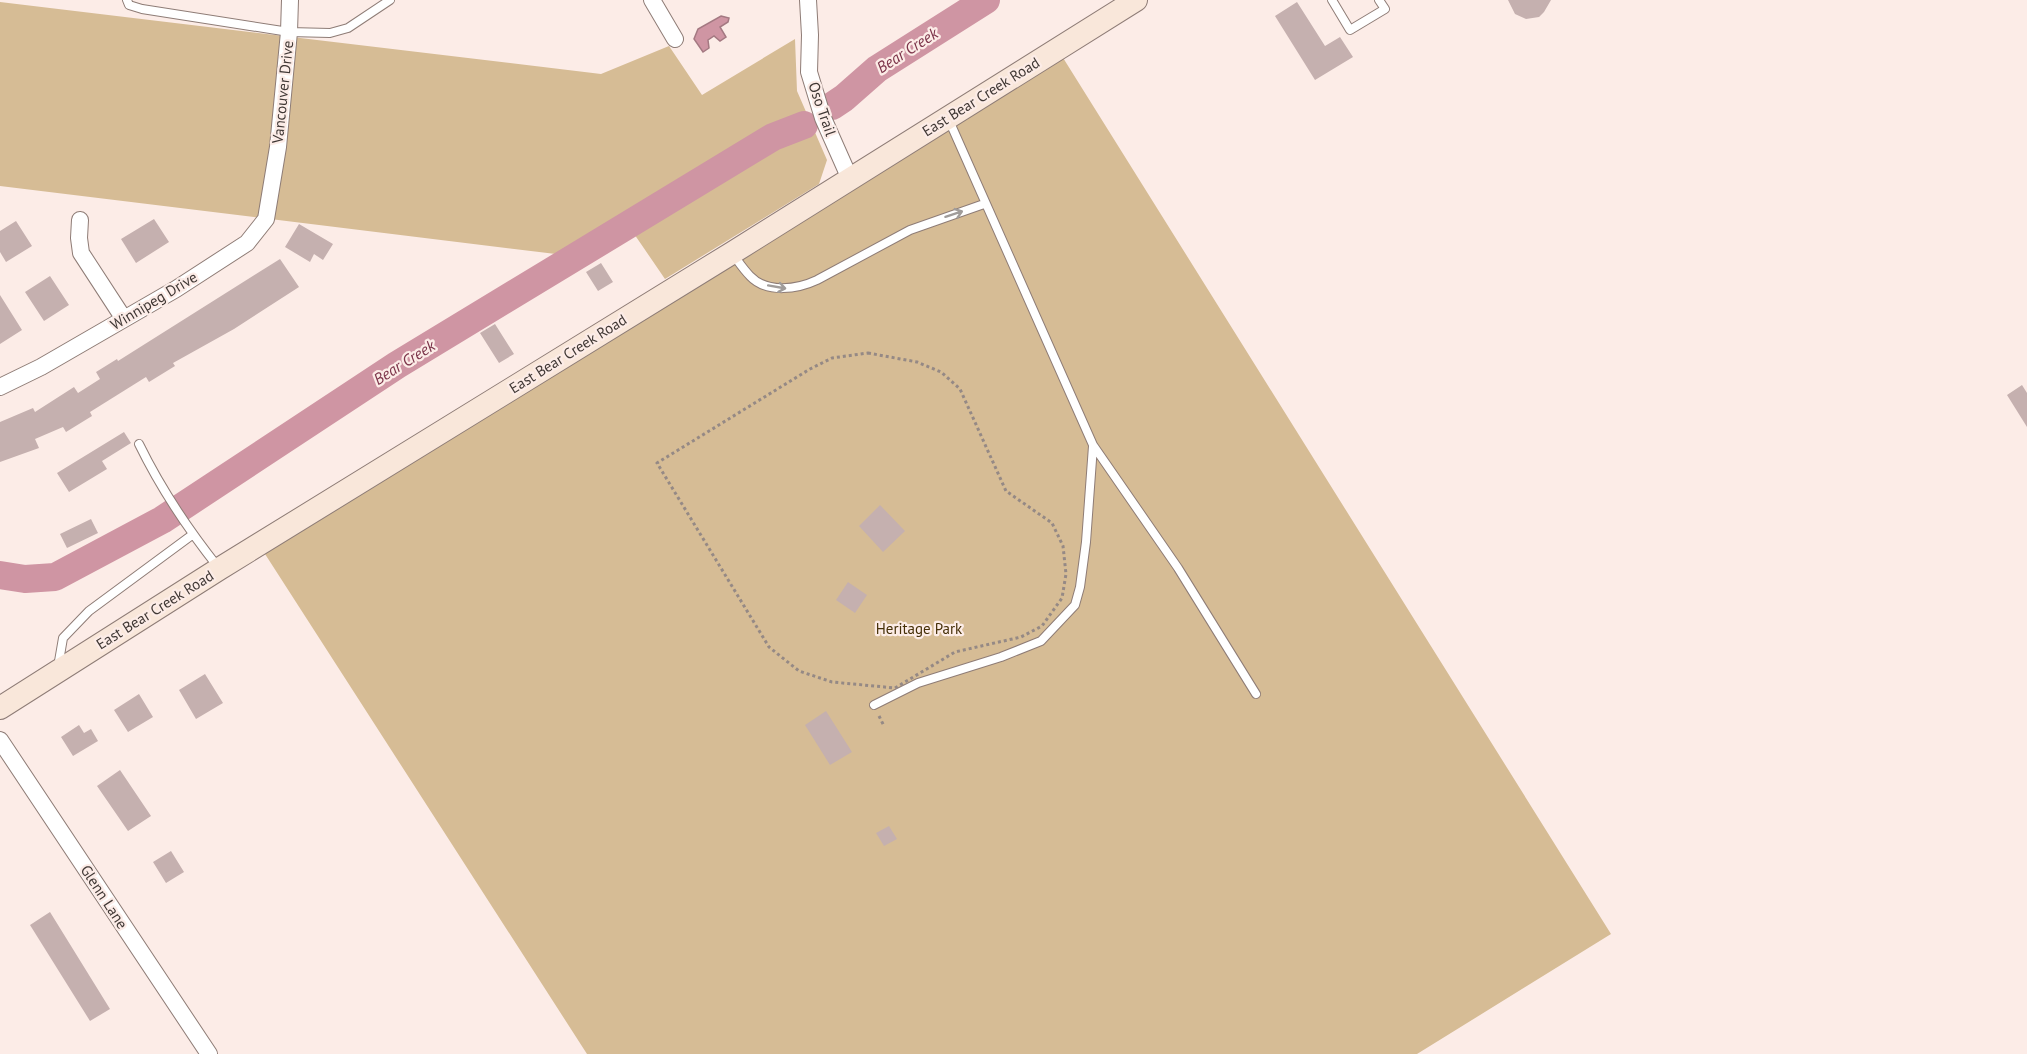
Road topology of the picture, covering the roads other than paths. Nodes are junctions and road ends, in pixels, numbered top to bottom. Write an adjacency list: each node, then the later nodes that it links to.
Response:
1 (127, 0): 9 (lane)
2 (290, 0): 9 (street, Vancouver Drive)
3 (390, 0): 9 (lane)
4 (652, 0): 10 (street)
5 (808, 0): 12 (street, Oso Trail)
6 (1136, 0): 11 (main road, East Bear Creek Road)
7 (1332, 0): 8 (lane)
8 (1378, 0)
9 (289, 32): 13 (street, Vancouver Drive)
10 (675, 39)
11 (947, 118): 12 (main road, East Bear Creek Road); 14 (lane)
12 (850, 179): 16 (main road, East Bear Creek Road)
13 (272, 183): 17 (street, Winnipeg Drive)
14 (984, 204): 16 (lane, one-way to 14); 20 (lane)
15 (80, 220): 17 (street)
16 (732, 253): 22 (main road, East Bear Creek Road)
17 (124, 319): 18 (street, Winnipeg Drive)
18 (0, 387)
19 (139, 444): 21 (lane)
20 (1093, 445): 24 (lane); 25 (lane)
21 (192, 536): 22 (lane); 23 (lane)
22 (219, 569): 23 (main road, East Bear Creek Road)
23 (56, 672): 26 (main road, East Bear Creek Road)
24 (1256, 694)
25 (874, 705)
26 (0, 708)
27 (0, 740): 28 (street, Glenn Lane)
28 (209, 1054)

